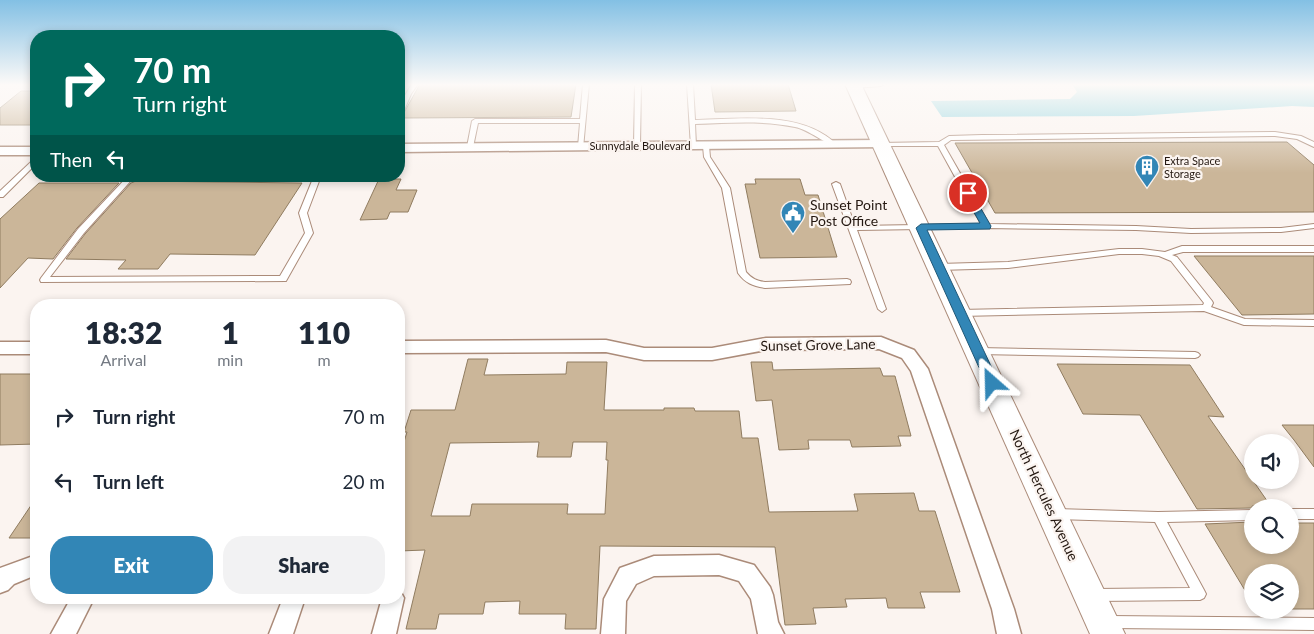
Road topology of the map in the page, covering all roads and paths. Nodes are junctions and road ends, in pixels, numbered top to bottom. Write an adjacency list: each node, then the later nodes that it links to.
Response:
1 (584, 114): 5 (lane)
2 (638, 114): 11 (lane)
3 (692, 114): 6 (lane)
4 (867, 114): 7 (street, North Hercules Avenue)
5 (583, 121): 13 (lane); 14 (lane)
6 (692, 122): 9 (lane); 12 (lane)
7 (881, 144): 8 (lane); 9 (street, Sunnydale Boulevard); 26 (street, North Hercules Avenue)
8 (940, 144): 10 (lane); 23 (lane)
9 (834, 145): 12 (street, Sunnydale Boulevard)
10 (1314, 145)
11 (637, 146): 12 (street, Sunnydale Boulevard); 14 (street, Sunnydale Boulevard)
12 (699, 146): 30 (lane)
13 (470, 147): 14 (street, Sunnydale Boulevard); 15 (street, Sunnydale Boulevard)
14 (581, 147)
15 (405, 148)
16 (0, 151): 17 (street)
17 (30, 151)
18 (30, 166): 22 (lane)
19 (125, 182): 20 (lane)
20 (315, 182)
21 (836, 184): 25 (lane)
22 (0, 195)
23 (986, 226): 24 (lane); 26 (lane)
24 (1314, 226)
25 (852, 228): 26 (lane); 32 (lane)
26 (921, 228): 29 (street, North Hercules Avenue)
27 (1314, 249): 28 (lane)
28 (1168, 254): 29 (lane); 31 (lane)
29 (939, 267): 33 (street, North Hercules Avenue)
30 (847, 282)
31 (1205, 308): 33 (lane); 34 (lane)
32 (882, 309)
33 (960, 313): 38 (street, North Hercules Avenue)
34 (1314, 323)
35 (405, 347): 58 (street, Sunset Grove Lane)
36 (0, 348): 37 (street)
37 (30, 348)
38 (977, 351): 39 (lane); 40 (street, North Hercules Avenue)
39 (1195, 355)
40 (1053, 514): 44 (lane); 50 (street, North Hercules Avenue)
41 (1299, 514): 42 (lane)
42 (1314, 514)
43 (1244, 515): 44 (lane)
44 (1158, 517): 50 (lane)
45 (30, 566): 46 (street)
46 (0, 582)
47 (80, 604): 53 (street)
48 (292, 604): 54 (street)
49 (392, 604): 55 (street)
50 (1100, 617): 52 (lane)
51 (1314, 624): 52 (lane)
52 (1240, 629)
53 (63, 634)
54 (281, 634)
55 (384, 634)
56 (613, 634): 57 (street)
57 (772, 634)
58 (1009, 634)

